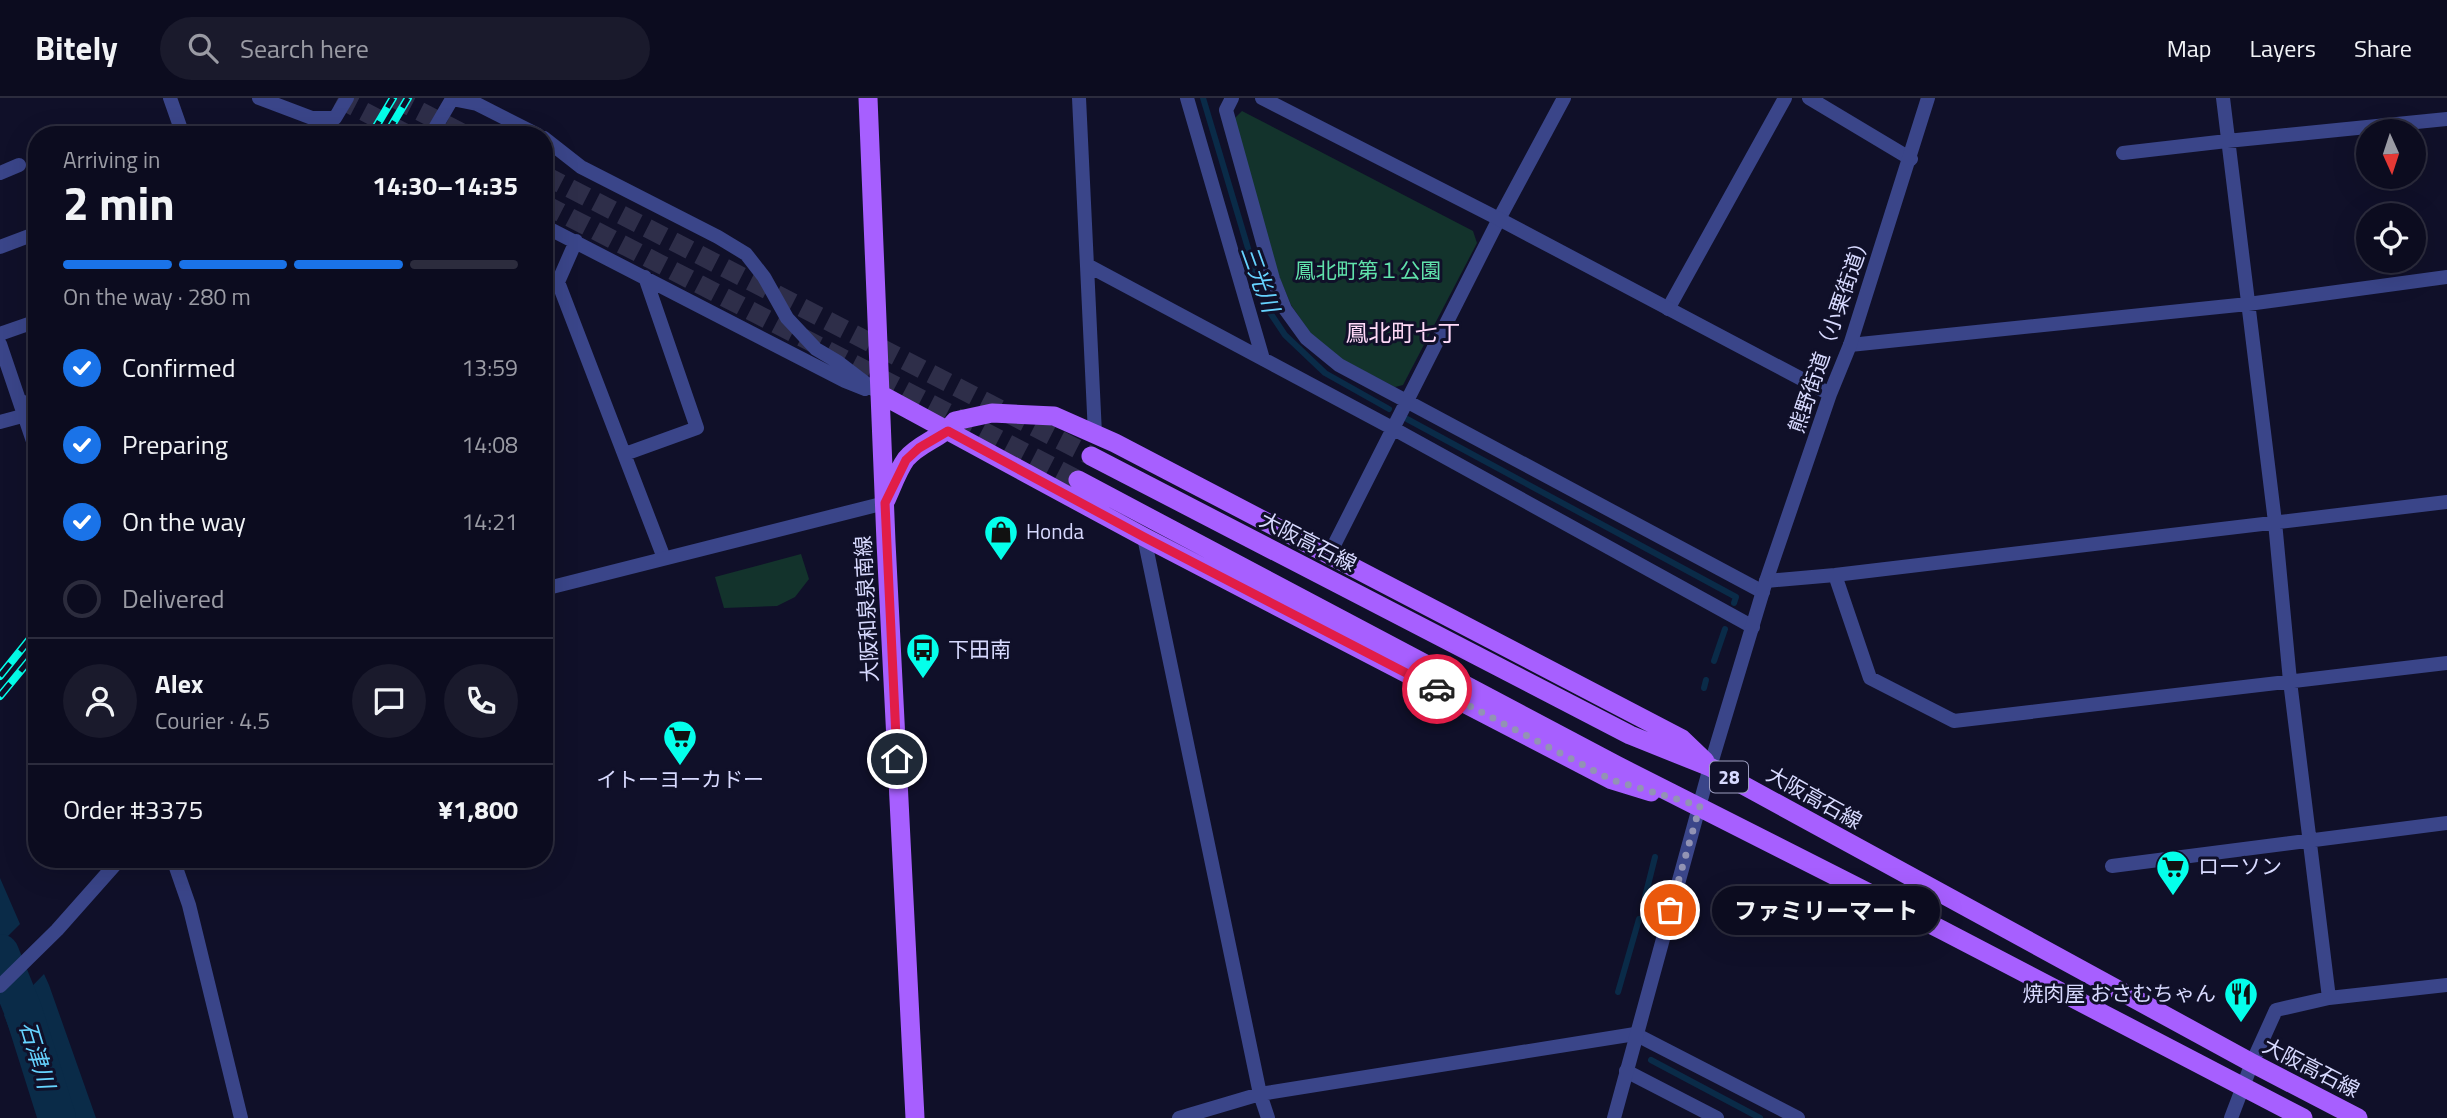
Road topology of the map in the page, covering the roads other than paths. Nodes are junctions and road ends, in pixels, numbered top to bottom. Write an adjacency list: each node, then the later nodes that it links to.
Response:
1 (170, 98): 15 (street)
2 (259, 98): 3 (street)
3 (347, 98)
4 (868, 98): 39 (main road, 大阪和泉泉南線)
5 (1079, 98): 29 (street)
6 (1187, 98): 38 (street)
7 (1232, 98): 41 (street)
8 (1262, 98): 24 (street)
9 (1564, 98): 24 (street)
10 (1785, 98): 33 (street)
11 (1809, 98): 21 (street)
12 (1928, 98): 21 (street, 熊野街道（小栗街道）)
13 (2223, 98): 18 (street)
14 (2447, 119): 18 (street)
15 (180, 126)
16 (436, 126): 17 (street)
17 (520, 126)
18 (2228, 141): 20 (street); 32 (street)
19 (553, 145): 39 (street)
20 (2123, 153)
21 (1911, 159): 37 (street, 熊野街道（小栗街道）)
22 (19, 166): 23 (street)
23 (0, 173)
24 (1499, 219): 33 (street); 41 (street)
25 (553, 230): 27 (street)
26 (28, 236): 28 (street)
27 (576, 241): 30 (street); 49 (street)
28 (0, 247)
29 (1087, 265): 38 (street); 48 (street)
30 (645, 277): 39 (street); 49 (street)
31 (2447, 277): 32 (street)
32 (2248, 304): 37 (street); 54 (street)
33 (1668, 309): 40 (street)
34 (28, 324): 35 (street)
35 (0, 334)
36 (0, 344): 43 (street)
37 (1850, 345): 40 (street, 熊野街道（小栗街道）)
38 (1263, 359): 46 (street)
39 (880, 394): 47 (main road); 53 (main road, 大阪和泉泉南線)
40 (1830, 394): 60 (street, 熊野街道（小栗街道）)
41 (1407, 403): 46 (street); 60 (street)
42 (28, 407): 43 (street)
43 (24, 410): 44 (street); 45 (street)
44 (0, 422)
45 (28, 422)
46 (1395, 427): 56 (street); 61 (street)
47 (948, 431): 48 (main road); 53 (main road); 55 (main road)
48 (1095, 434): 56 (main road)
49 (625, 454): 57 (street)
50 (1091, 456): 64 (main road, 大阪高石線 / 28)
51 (1078, 480): 65 (main road, 28)
52 (2447, 502): 54 (street)
53 (885, 503): 57 (street); 80 (main road, 大阪和泉泉南線)
54 (2275, 522): 58 (street); 63 (street)
55 (1144, 537): 65 (main road); 78 (street)
56 (1329, 555): 64 (main road)
57 (664, 558): 59 (street)
58 (1835, 575): 60 (street); 63 (street)
59 (553, 587)
60 (1765, 587): 61 (street, 熊野街道（小栗街道）)
61 (1753, 627): 64 (street, 熊野街道（小栗街道）)
62 (2447, 663): 63 (street)
63 (2290, 681): 67 (street)
64 (1710, 767): 65 (street); 75 (main road, 大阪高石線 / 28)
65 (1700, 806): 74 (street); 77 (main road, 28)
66 (2447, 823): 67 (street)
67 (2309, 841): 68 (street); 73 (street)
68 (2112, 866)
69 (112, 868): 72 (street)
70 (176, 868): 79 (street)
71 (2447, 985): 73 (street)
72 (0, 986)
73 (2329, 998): 75 (street)
74 (1635, 1034): 76 (street); 78 (street); 85 (street)
75 (2252, 1063): 77 (street); 88 (main road, 大阪高石線 / 28)
76 (1626, 1071): 83 (street); 84 (street)
77 (2242, 1086): 86 (street); 87 (main road, 28)
78 (1260, 1094): 81 (street); 82 (street)
79 (241, 1118)
80 (915, 1118)
81 (1179, 1118)
82 (1268, 1118)
83 (1614, 1118)
84 (1717, 1118)
85 (1798, 1118)
86 (2231, 1118)
87 (2303, 1118)
88 (2358, 1118)

